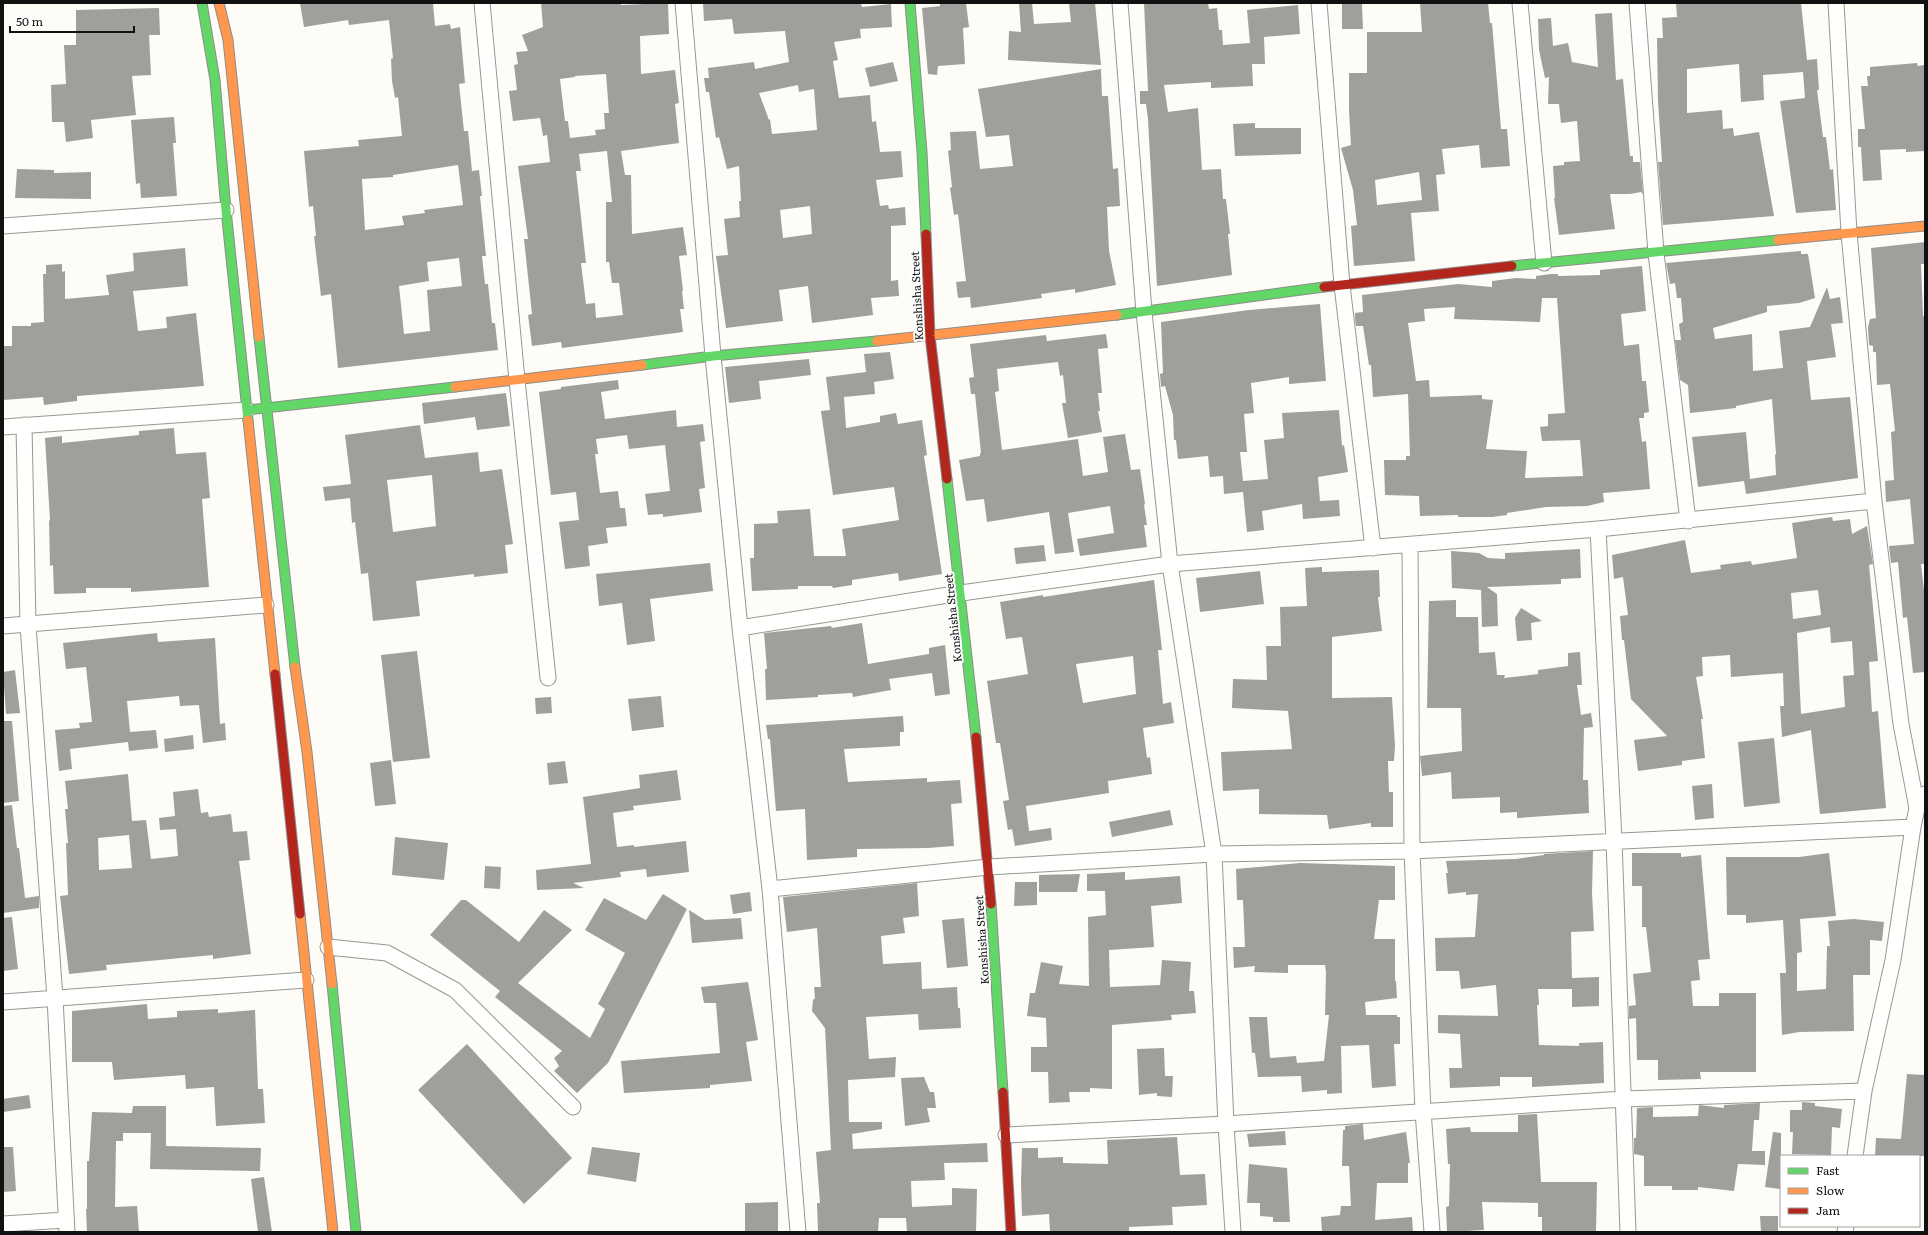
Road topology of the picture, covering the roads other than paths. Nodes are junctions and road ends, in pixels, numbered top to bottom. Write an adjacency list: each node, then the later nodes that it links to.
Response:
1 (202, 3): 11 (street)
2 (219, 3): 22 (street)
3 (482, 3): 21 (street)
4 (683, 3): 20 (street)
5 (910, 3): 19 (street, Konshisha Street)
6 (1120, 3): 18 (street)
7 (1319, 3): 17 (street)
8 (1520, 3): 16 (street)
9 (1637, 3): 15 (street)
10 (1836, 3): 14 (street)
11 (226, 210): 12 (street); 23 (street)
12 (3, 226)
13 (1925, 226): 14 (street)
14 (1849, 233): 15 (street); 26 (street)
15 (1656, 253): 16 (street); 27 (street)
16 (1544, 262): 17 (street)
17 (1342, 285): 18 (street); 30 (street)
18 (1144, 312): 19 (street); 31 (street)
19 (930, 336): 20 (street); 32 (street, Konshisha Street)
20 (713, 356): 21 (street); 36 (street)
21 (517, 380): 22 (street); 37 (street)
22 (267, 409): 23 (street); 46 (street)
23 (247, 410): 24 (street); 33 (street)
24 (24, 425): 25 (street); 34 (street)
25 (3, 427)
26 (1874, 501): 27 (street); 39 (street)
27 (1688, 521): 28 (street)
28 (1598, 529): 29 (street); 41 (street)
29 (1410, 545): 30 (street); 42 (street)
30 (1373, 548): 31 (street)
31 (1170, 564): 32 (street); 43 (street)
32 (961, 593): 36 (street); 44 (street, Konshisha Street)
33 (266, 605): 34 (street); 47 (street)
34 (28, 625): 35 (street); 48 (street)
35 (3, 626)
36 (740, 628): 45 (street)
37 (548, 678)
38 (1925, 794): 39 (street)
39 (1917, 808): 40 (street)
40 (1913, 827): 41 (street); 50 (street)
41 (1614, 840): 42 (street); 51 (street)
42 (1412, 850): 43 (street); 53 (street)
43 (1214, 854): 44 (street); 54 (street)
44 (989, 868): 45 (street); 55 (street, Konshisha Street)
45 (770, 889): 61 (street)
46 (328, 948): 52 (street); 60 (street)
47 (306, 980): 48 (street); 59 (street)
48 (55, 998): 49 (street); 58 (street)
49 (3, 1002)
50 (1864, 1091): 51 (street); 56 (street)
51 (1624, 1098): 53 (street); 65 (street)
52 (573, 1107)
53 (1424, 1111): 54 (street); 64 (street)
54 (1226, 1124): 55 (street); 63 (street)
55 (1006, 1135): 62 (street, Konshisha Street)
56 (1855, 1155)
57 (3, 1224): 58 (street)
58 (66, 1226)
59 (333, 1232)
60 (356, 1232)
61 (798, 1232)
62 (1011, 1232)
63 (1234, 1232)
64 (1432, 1232)
65 (1628, 1232)

